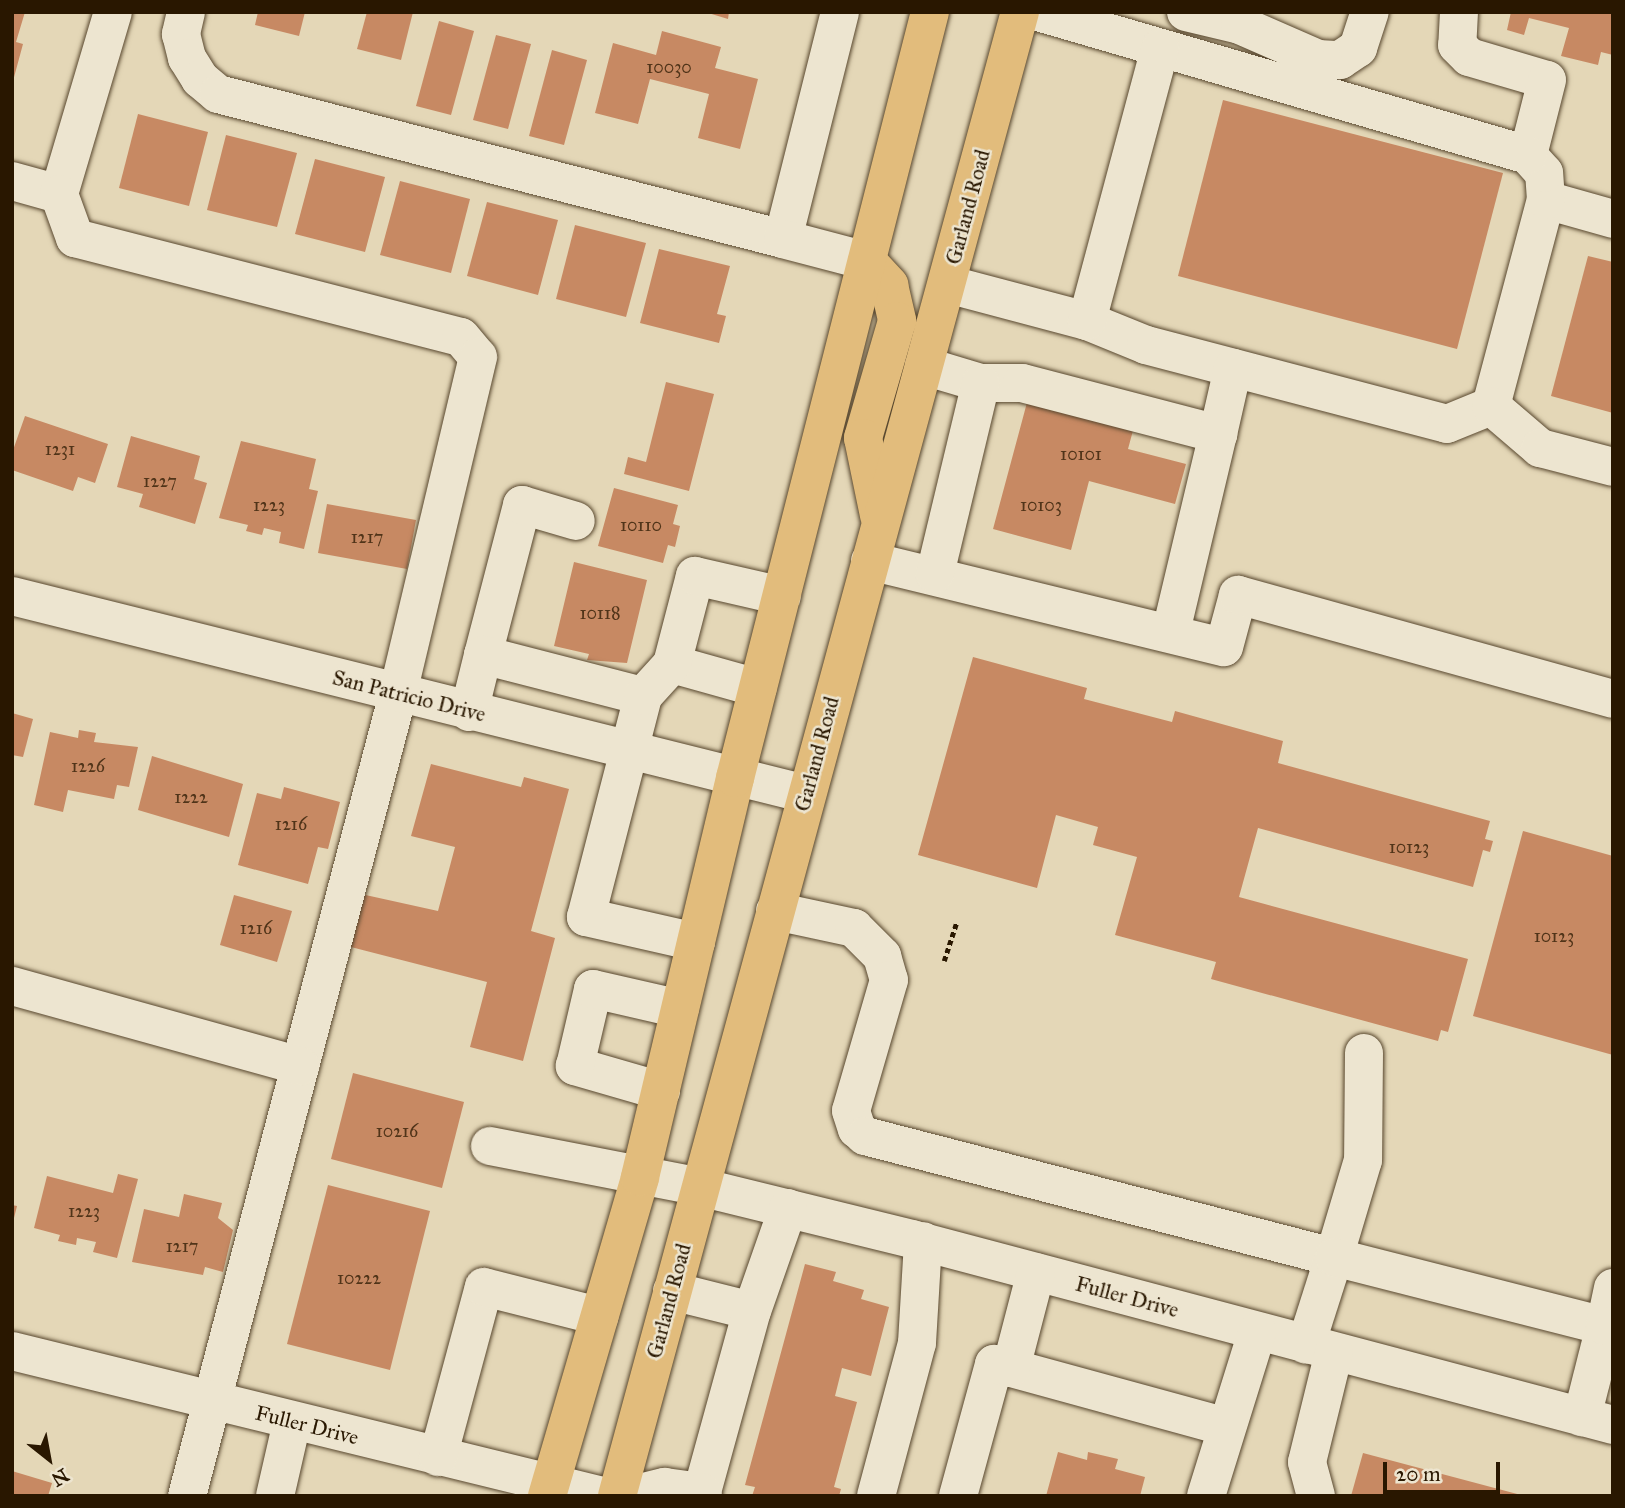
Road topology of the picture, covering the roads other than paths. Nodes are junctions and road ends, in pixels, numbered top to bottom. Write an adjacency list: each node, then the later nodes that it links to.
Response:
1 (113, 12): 13 (street)
2 (186, 12): 16 (street)
3 (840, 12): 16 (street)
4 (930, 12): 17 (main road)
5 (1020, 12): 18 (main road, Garland Road)
6 (1038, 12): 10 (street)
7 (1186, 12): 8 (street)
8 (1370, 12)
9 (1459, 12): 11 (street)
10 (1160, 49): 11 (street); 19 (street)
11 (1528, 155): 14 (street)
12 (12, 181): 13 (street)
13 (59, 194): 36 (street)
14 (1546, 200): 15 (street); 23 (street)
15 (1613, 219)
16 (783, 239): 17 (street)
17 (867, 261): 27 (main road); 31 (main road)
18 (947, 284): 19 (street); 20 (main road, Garland Road)
19 (1087, 321): 21 (street)
20 (925, 366): 22 (street); 27 (main road, Garland Road)
21 (1233, 368): 23 (street); 24 (street)
22 (981, 383): 24 (street); 29 (street)
23 (1491, 406): 25 (street)
24 (1218, 434): 32 (street)
25 (1613, 467)
26 (576, 521): 33 (street)
27 (881, 524): 28 (main road, Garland Road)
28 (870, 561): 29 (street); 42 (main road, Garland Road)
29 (935, 574): 32 (street)
30 (12, 596): 36 (street, San Patricio Drive)
31 (782, 596): 34 (street); 35 (main road)
32 (1171, 631): 38 (street)
33 (483, 654): 37 (street); 39 (street)
34 (672, 664): 35 (street); 37 (street)
35 (758, 688): 41 (main road)
36 (398, 694): 39 (street, San Patricio Drive); 48 (street)
37 (643, 696): 40 (street)
38 (1613, 699)
39 (469, 712): 40 (street, San Patricio Drive)
40 (631, 752): 41 (street, San Patricio Drive); 44 (street)
41 (736, 778): 42 (street, San Patricio Drive); 44 (main road)
42 (806, 794): 43 (main road, Garland Road)
43 (775, 911): 52 (main road, Garland Road); 55 (street)
44 (696, 942): 46 (main road)
45 (12, 986): 48 (street)
46 (680, 1009): 49 (main road); 49 (street)
47 (1364, 1053): 55 (street)
48 (300, 1066): 66 (street)
49 (661, 1091): 51 (main road)
50 (490, 1146): 51 (street, Fuller Drive)
51 (640, 1177): 52 (street, Fuller Drive); 60 (main road)
52 (700, 1187): 53 (street, Fuller Drive); 58 (main road, Garland Road)
53 (788, 1208): 54 (street, Fuller Drive); 59 (street)
54 (923, 1241): 56 (street, Fuller Drive); 78 (street)
55 (1334, 1256): 61 (street); 63 (street)
56 (1036, 1272): 62 (street, Fuller Drive); 65 (street)
57 (1613, 1288): 61 (street)
58 (672, 1291): 59 (street); 76 (main road, Garland Road)
59 (752, 1311): 72 (street)
60 (599, 1316): 70 (street); 71 (main road)
61 (1609, 1327): 67 (street)
62 (1257, 1332): 63 (street, Fuller Drive); 69 (street)
63 (1320, 1348): 67 (street, Fuller Drive); 81 (street)
64 (12, 1352): 66 (street, Fuller Drive)
65 (1012, 1368): 69 (street); 79 (street)
66 (211, 1402): 68 (street, Fuller Drive); 73 (street)
67 (1598, 1421)
68 (292, 1422): 70 (street, Fuller Drive); 74 (street)
69 (1226, 1427): 80 (street)
70 (438, 1457): 71 (street, Fuller Drive)
71 (549, 1490): 75 (street, Fuller Drive)
72 (703, 1494): 77 (street)
73 (187, 1496)
74 (275, 1496)
75 (603, 1496)
76 (617, 1496)
77 (628, 1496)
78 (876, 1496)
79 (958, 1496)
80 (1206, 1496)
81 (1316, 1496)

